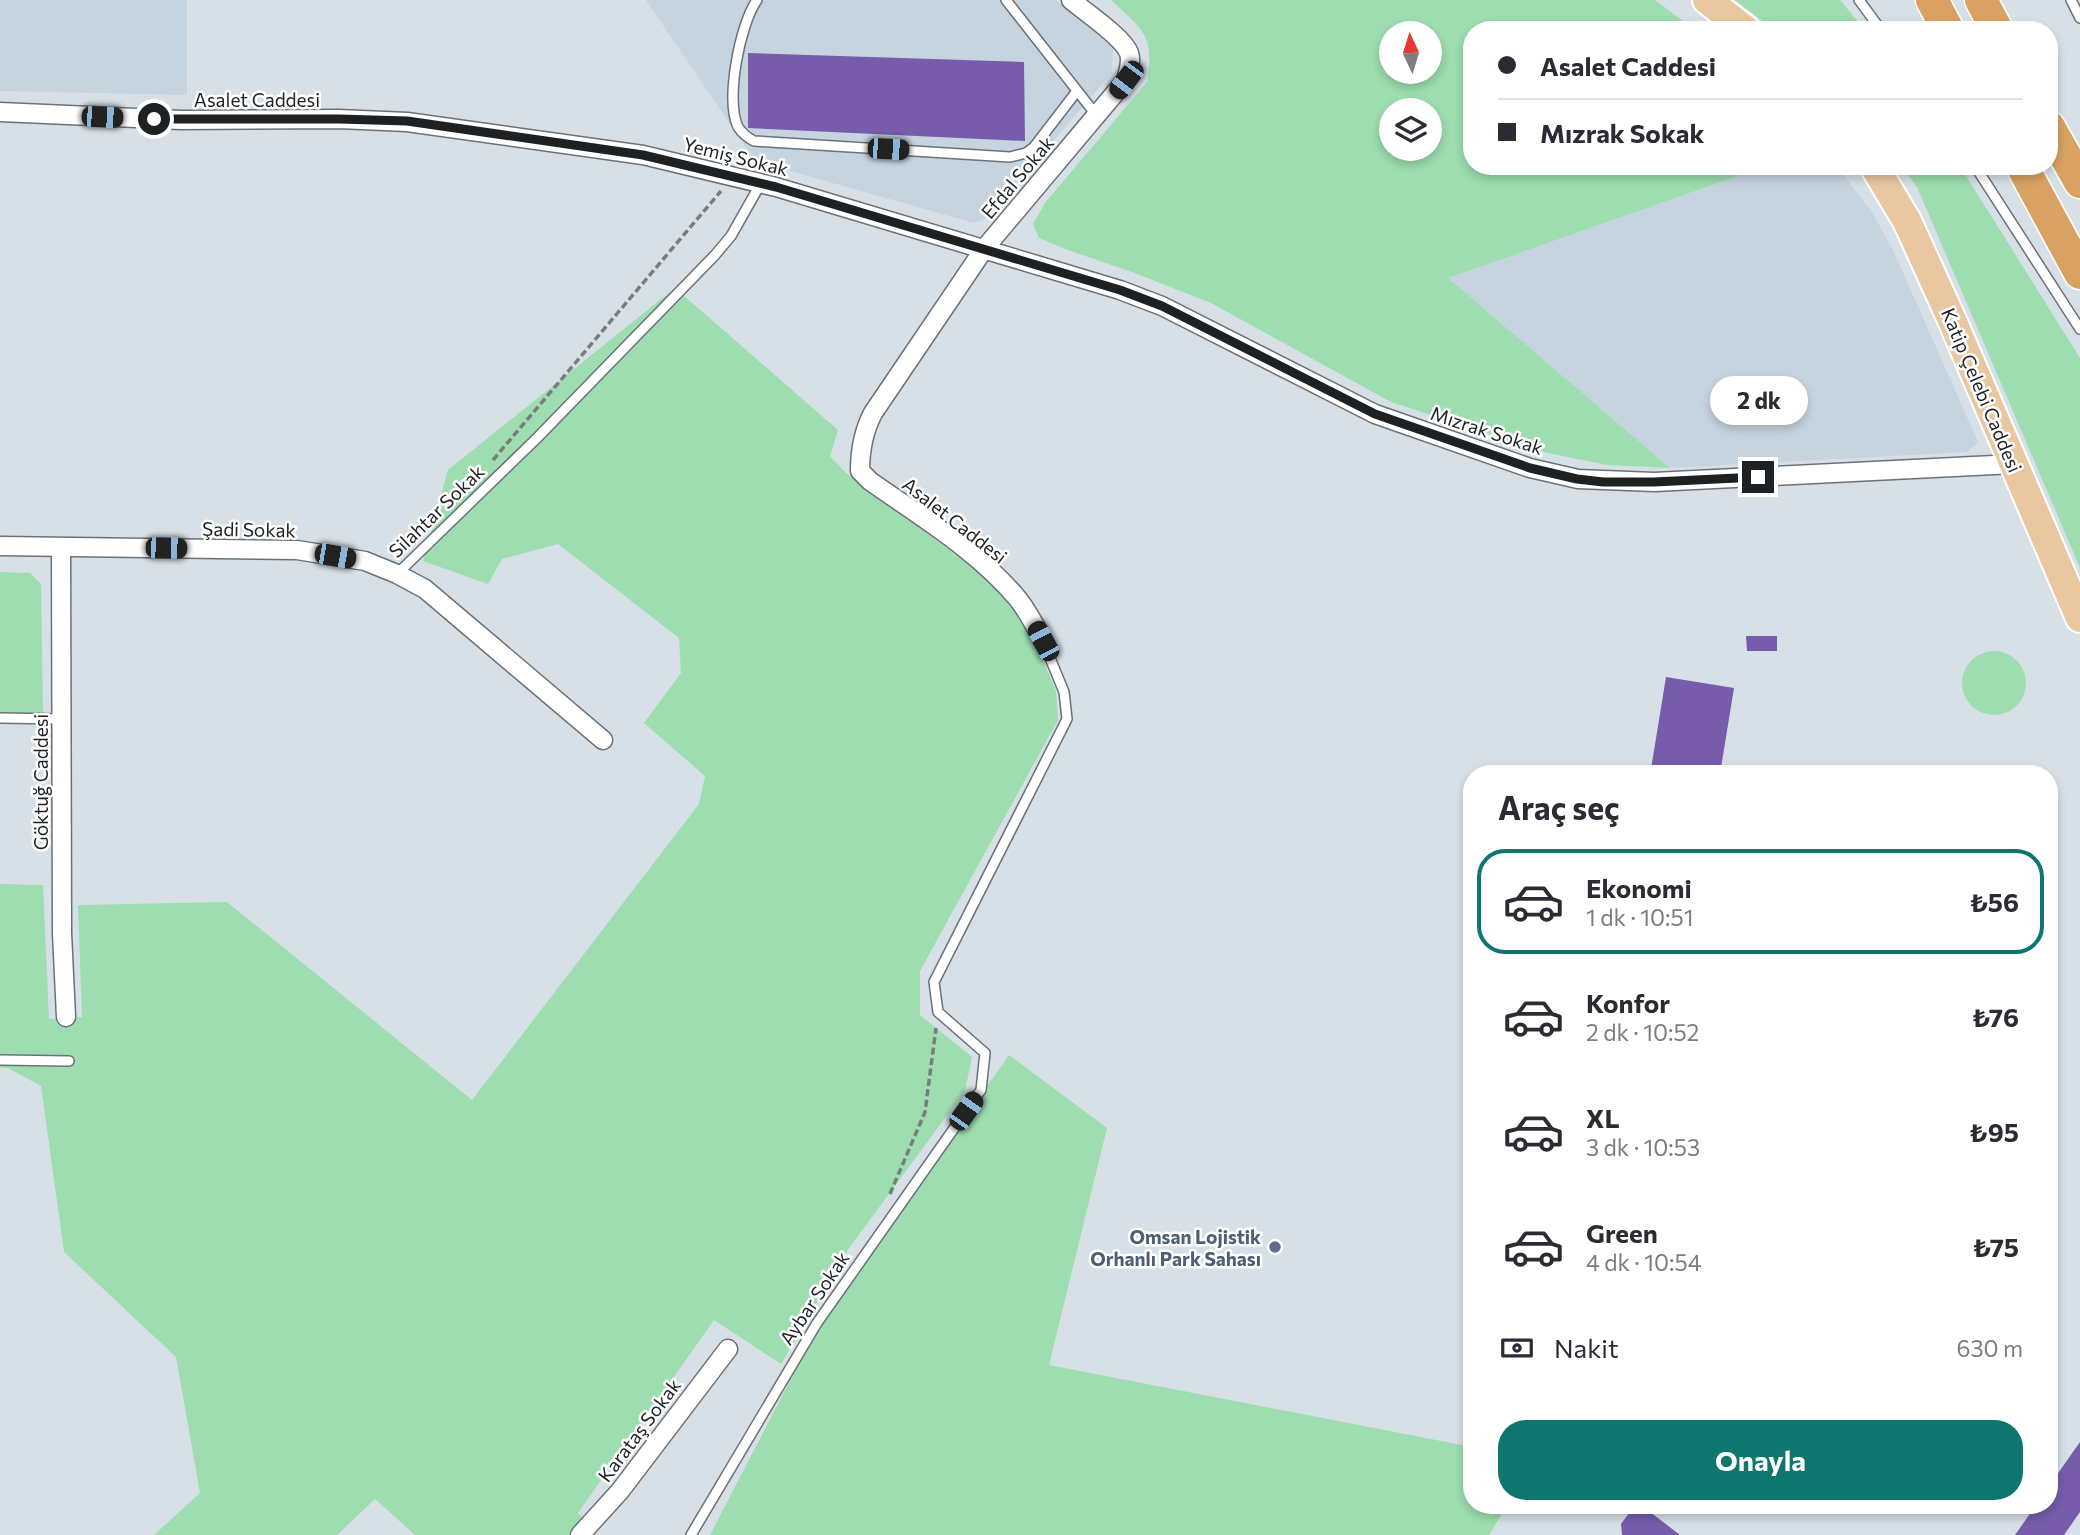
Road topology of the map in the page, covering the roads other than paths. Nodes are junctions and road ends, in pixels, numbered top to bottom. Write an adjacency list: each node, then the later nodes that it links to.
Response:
1 (757, 0): 14 (lane)
2 (1006, 0): 14 (lane)
3 (1071, 0): 16 (street, Efdal Sokak)
4 (1707, 0): 10 (main road)
5 (1859, 0): 11 (lane)
6 (1932, 0): 12 (highway)
7 (1981, 0): 13 (highway)
8 (2071, 0): 9 (lane)
9 (2080, 18)
10 (1734, 21)
11 (1874, 21)
12 (1943, 21)
13 (1992, 21)
14 (1077, 90): 16 (lane)
15 (0, 112): 17 (street, Asalet Caddesi)
16 (1097, 116): 24 (street, Efdal Sokak)
17 (471, 129): 23 (street, Yemiş Sokak)
18 (2058, 143): 22 (highway)
19 (1879, 175): 27 (main road, Katip Çelebi Caddesi)
20 (1981, 175): 26 (lane)
21 (2027, 175): 25 (highway)
22 (2080, 182)
23 (761, 183): 24 (street, Yemiş Sokak); 31 (lane, Silahtar Sokak)
24 (984, 249): 27 (street, Mızrak Sokak); 28 (street, Efdal Sokak)
25 (2080, 272)
26 (2080, 329)
27 (2014, 464): 32 (main road, Katip Çelebi Caddesi)
28 (860, 471): 33 (street, Asalet Caddesi)
29 (0, 546): 30 (street, Şadi Sokak)
30 (61, 547): 31 (street, Şadi Sokak); 35 (street, Göktuğ Caddesi)
31 (397, 573): 36 (street, Şadi Sokak)
32 (2080, 618)
33 (1043, 641): 42 (lane, Aybar Sokak)
34 (0, 718): 35 (lane)
35 (61, 719): 37 (street, Göktuğ Caddesi)
36 (603, 740)
37 (66, 1017)
38 (0, 1060): 39 (lane)
39 (69, 1061)
40 (728, 1349): 41 (street, Karataş Sokak)
41 (580, 1535)
42 (691, 1535)

